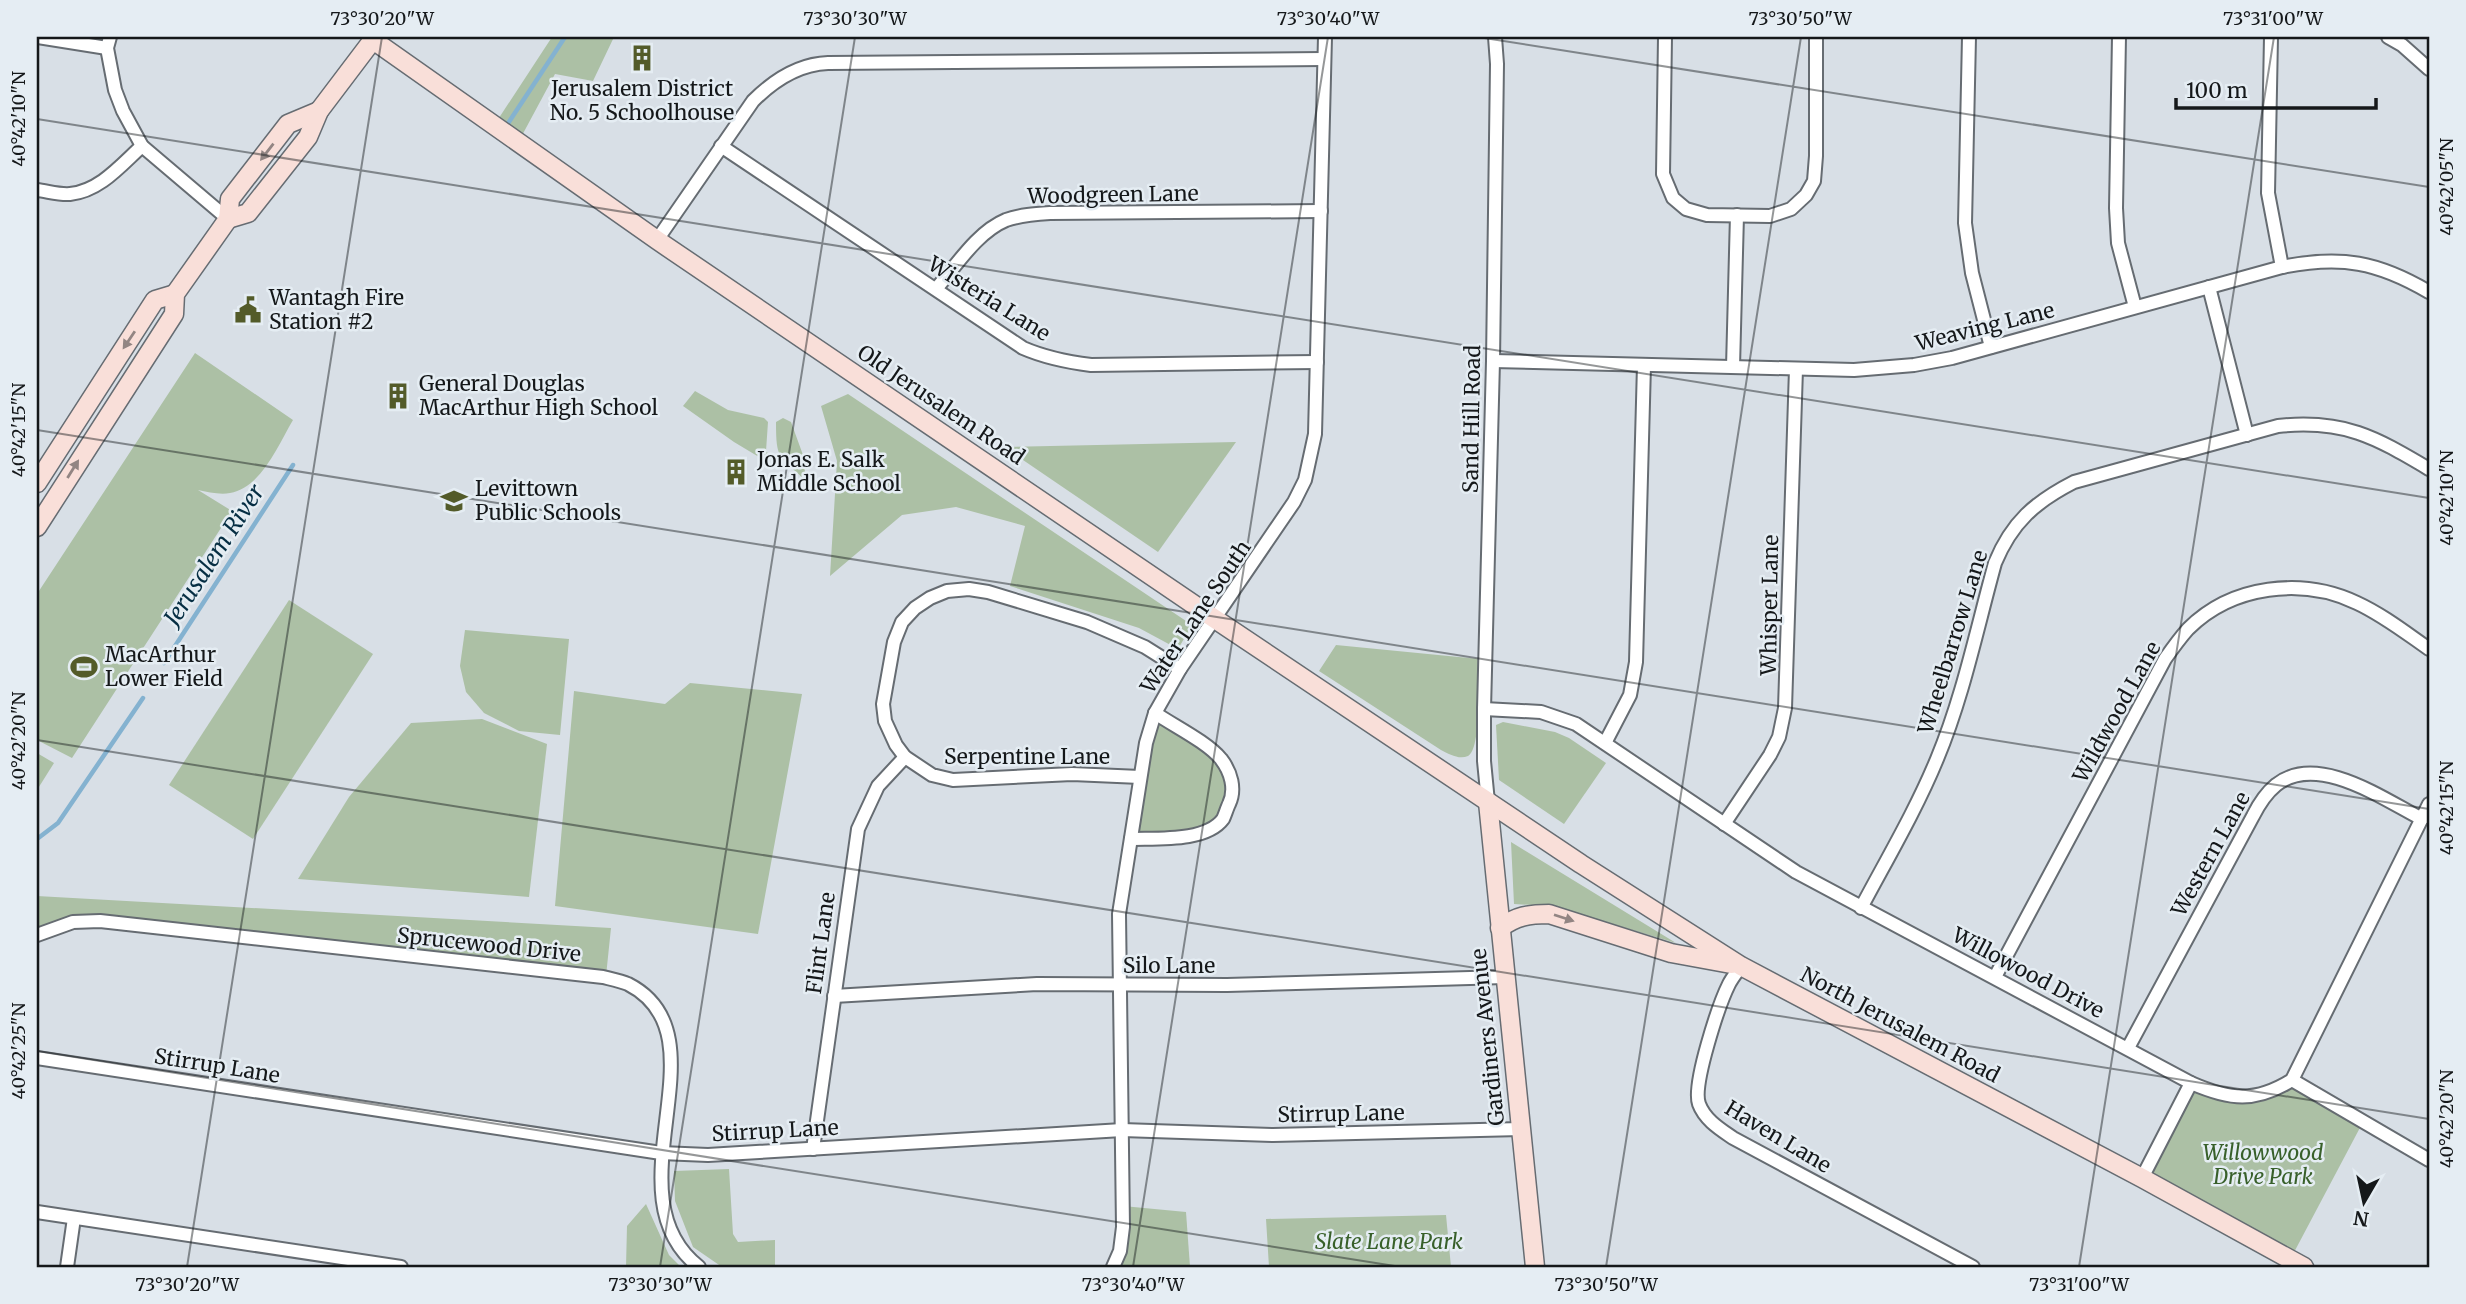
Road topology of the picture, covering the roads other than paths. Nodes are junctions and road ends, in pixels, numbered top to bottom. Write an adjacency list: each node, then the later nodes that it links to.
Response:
1 (38, 37): 11 (street)
2 (1325, 37): 12 (street, Water Lane South)
3 (1495, 37): 28 (street, Sand Hill Road)
4 (1665, 37): 18 (street)
5 (1816, 37): 18 (street)
6 (1969, 37): 27 (street)
7 (2119, 37): 26 (street)
8 (2271, 37): 21 (street)
9 (2388, 37): 13 (street)
10 (372, 38): 19 (main road); 20 (main road, Old Jerusalem Road)
11 (109, 43): 14 (street)
12 (1324, 59): 15 (street); 17 (street, Water Lane South)
13 (2429, 69)
14 (142, 146): 16 (street); 19 (street)
15 (721, 146): 20 (street); 23 (street, Wisteria Lane)
16 (37, 190)
17 (1321, 211): 23 (street, Woodgreen Lane); 29 (street, Water Lane South)
18 (1737, 215): 31 (street)
19 (228, 219): 25 (main road)
20 (657, 240): 39 (main road, Old Jerusalem Road)
21 (2282, 267): 22 (street, Weaving Lane); 24 (street, Weaving Lane)
22 (2209, 287): 26 (street, Weaving Lane); 35 (street)
23 (936, 289): 29 (street, Wisteria Lane)
24 (2429, 292)
25 (175, 294): 33 (main road, one-way to 33); 34 (main road)
26 (2135, 307): 27 (street, Weaving Lane)
27 (1991, 347): 32 (street, Weaving Lane)
28 (1493, 361): 30 (street, Weaving Lane); 42 (street, Sand Hill Road)
29 (1317, 362): 39 (street, Water Lane South)
30 (1644, 365): 31 (street, Weaving Lane); 44 (street)
31 (1733, 367): 32 (street, Weaving Lane)
32 (1796, 369): 50 (street, Whisper Lane)
33 (86, 405): 34 (main road); 37 (main road)
34 (106, 418): 38 (main road, one-way to 34)
35 (2247, 435): 36 (street, Wheelbarrow Lane); 52 (street, Wheelbarrow Lane)
36 (2429, 468)
37 (37, 483)
38 (37, 527)
39 (1216, 620): 41 (street, Water Lane South); 47 (main road, Old Jerusalem Road)
40 (2429, 649): 57 (street, Wildwood Lane)
41 (1180, 669): 43 (street, Water Lane South); 45 (street, Serpentine Lane)
42 (1484, 709): 44 (street, Willowood Drive); 47 (street, Sand Hill Road)
43 (1155, 713): 46 (street, Water Lane South); 51 (street)
44 (1605, 743): 50 (street, Willowood Drive)
45 (905, 757): 46 (street, Serpentine Lane); 59 (street, Flint Lane)
46 (1140, 777): 51 (street, Water Lane South)
47 (1488, 802): 53 (main road, Gardiners Avenue); 55 (main road, North Jerusalem Road)
48 (2429, 804): 49 (street)
49 (2422, 819): 60 (street, Western Lane); 62 (street)
50 (1724, 824): 52 (street, Willowood Drive)
51 (1131, 839): 58 (street, Water Lane South)
52 (1861, 908): 57 (street, Willowood Drive)
53 (1500, 928): 55 (main road, one-way to 55); 56 (main road, Gardiners Avenue)
54 (37, 935): 67 (street, Sprucewood Drive)
55 (1741, 966): 69 (main road, North Jerusalem Road); 77 (street, Haven Lane)
56 (1504, 977): 58 (street, Silo Lane); 65 (main road, Gardiners Avenue)
57 (1995, 977): 60 (street, Willowood Drive)
58 (1120, 985): 59 (street, Silo Lane); 64 (street, Water Lane South)
59 (834, 996): 66 (street, Flint Lane)
60 (2128, 1048): 63 (street, Willowood Drive)
61 (37, 1058): 67 (street, Stirrup Lane)
62 (2292, 1080): 63 (street, Willowood Drive); 68 (street)
63 (2191, 1083): 69 (street)
64 (1122, 1129): 65 (street, Stirrup Lane); 66 (street, Stirrup Lane); 75 (street, Water Lane South)
65 (1521, 1129): 76 (main road, Gardiners Avenue)
66 (813, 1149): 67 (street, Stirrup Lane)
67 (661, 1153): 74 (street, Sprucewood Drive)
68 (2429, 1160)
69 (2142, 1178): 78 (main road, North Jerusalem Road)
70 (37, 1212): 71 (street)
71 (74, 1218): 72 (street); 73 (street)
72 (67, 1267)
73 (401, 1267)
74 (699, 1267)
75 (1113, 1267)
76 (1535, 1267)
77 (1973, 1267)
78 (2304, 1267)

